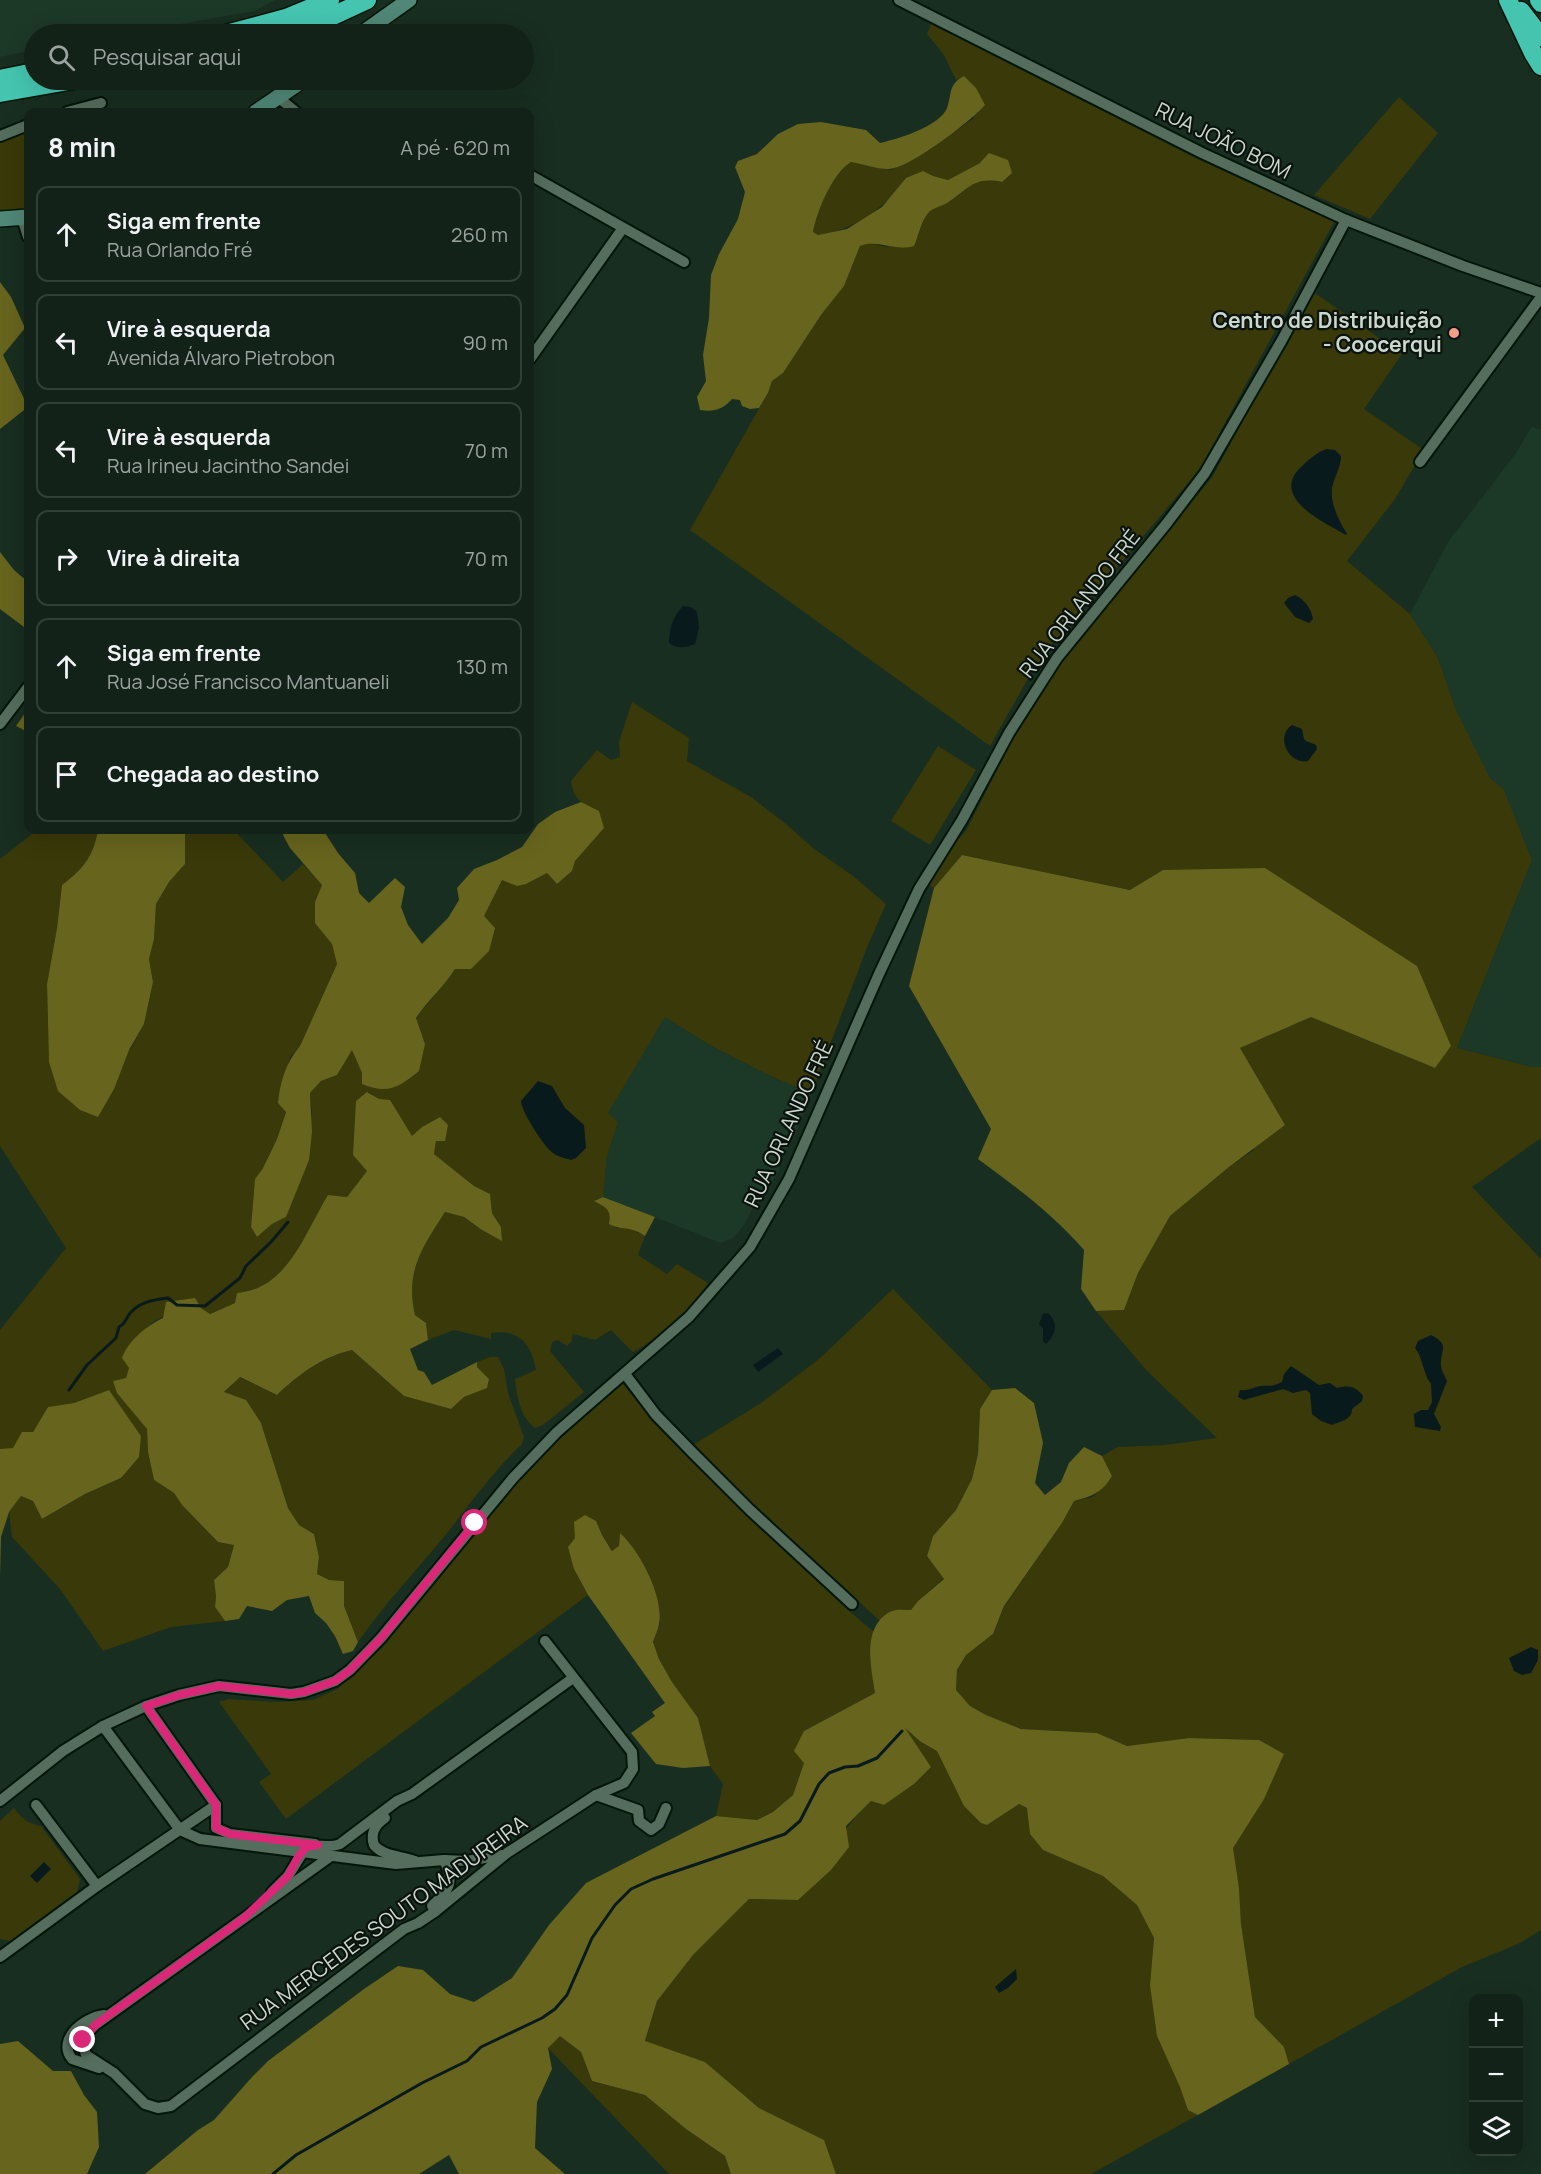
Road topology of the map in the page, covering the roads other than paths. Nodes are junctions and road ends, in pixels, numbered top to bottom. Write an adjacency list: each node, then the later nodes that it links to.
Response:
1 (330, 0): 7 (highway)
2 (367, 0): 8 (highway)
3 (409, 0): 9 (street)
4 (899, 0): 27 (street, RUA JOÃO BOM)
5 (1508, 0): 11 (highway)
6 (1512, 0): 10 (highway)
7 (264, 24)
8 (312, 24)
9 (375, 24)
10 (1541, 37)
11 (1541, 66)
12 (24, 74): 13 (highway)
13 (0, 79)
14 (24, 89): 16 (highway)
15 (290, 90): 17 (street)
16 (0, 93)
17 (279, 98): 20 (street); 21 (street)
18 (101, 103): 19 (street)
19 (82, 108)
20 (263, 108)
21 (291, 108)
22 (24, 127): 23 (street)
23 (0, 136)
24 (534, 177): 28 (street)
25 (24, 218): 26 (street)
26 (0, 219)
27 (1346, 220): 30 (street, RUA JOÃO BOM); 35 (street, RUA ORLANDO FRÉ)
28 (623, 228): 29 (street); 31 (street)
29 (684, 262)
30 (1541, 295): 32 (street)
31 (534, 353)
32 (1420, 462)
33 (24, 692): 34 (street)
34 (0, 724)
35 (625, 1374): 36 (street); 39 (street, RUA ORLANDO FRÉ)
36 (852, 1604)
37 (545, 1641): 38 (street)
38 (573, 1678): 41 (street); 42 (street, RUA MERCEDES SOUTO MADUREIRA)
39 (146, 1706): 40 (street, RUA ORLANDO FRÉ); 45 (street)
40 (103, 1726): 43 (street, RUA ORLANDO FRÉ); 47 (street)
41 (412, 1794): 48 (street); 49 (street)
42 (596, 1795): 46 (street); 52 (street, RUA MERCEDES SOUTO MADUREIRA)
43 (0, 1801)
44 (36, 1805): 58 (street)
45 (216, 1805): 47 (street); 49 (street)
46 (666, 1808)
47 (180, 1830): 50 (street); 58 (street)
48 (373, 1833): 54 (street); 56 (street)
49 (318, 1845): 51 (street)
50 (276, 1848): 51 (street); 57 (street)
51 (301, 1852): 53 (street); 57 (street)
52 (507, 1853): 55 (street); 60 (street, RUA MERCEDES SOUTO MADUREIRA)
53 (332, 1856): 54 (street); 59 (street)
54 (350, 1858): 56 (street)
55 (444, 1860): 56 (street); 60 (street)
56 (420, 1863)
57 (291, 1870): 59 (street)
58 (97, 1886): 61 (street)
59 (244, 1918): 62 (street)
60 (404, 1929): 63 (street, RUA MERCEDES SOUTO MADUREIRA)
61 (1, 1956)
62 (110, 2014): 63 (street, RUA MERCEDES SOUTO MADUREIRA); 63 (street)
63 (185, 2096)

